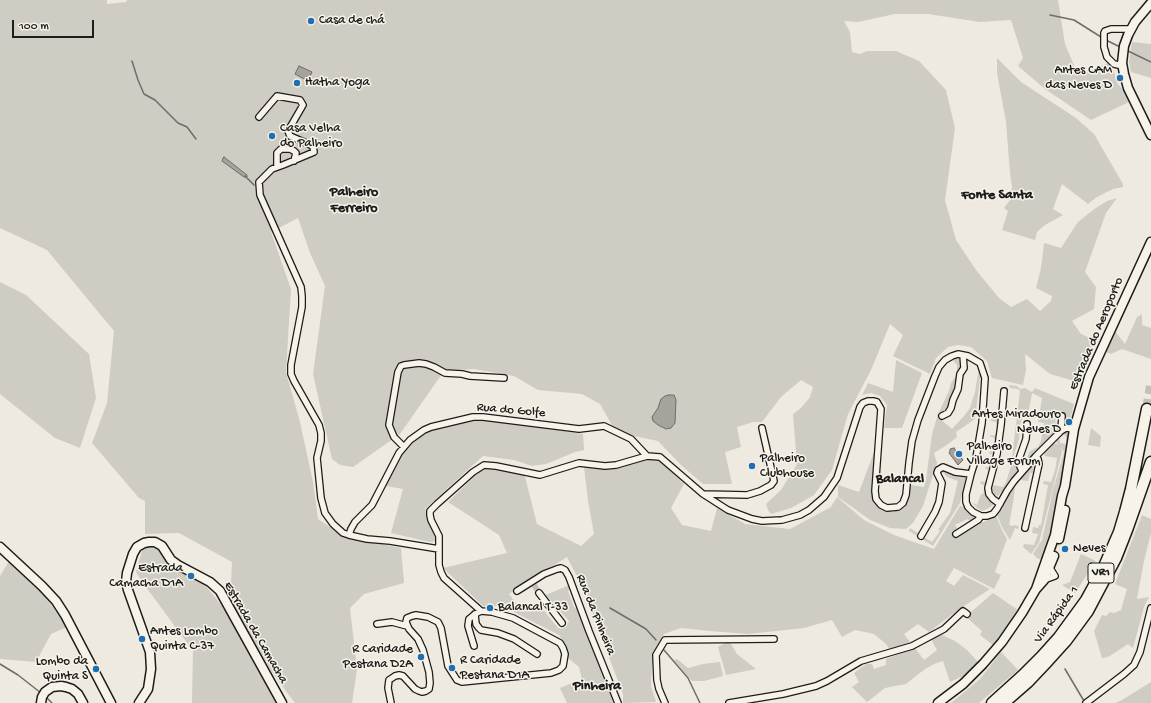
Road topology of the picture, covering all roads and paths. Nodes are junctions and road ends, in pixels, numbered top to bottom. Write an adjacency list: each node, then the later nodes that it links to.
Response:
1 (1151, 3): 2 (main road)
2 (1130, 29): 3 (main road); 3 (street)
3 (1123, 64): 5 (main road)
4 (259, 117): 6 (street)
5 (1151, 135)
6 (294, 161): 7 (street); 7 (street)
7 (278, 167): 31 (street)
8 (1151, 242): 17 (main road, Estrada do Aeroporto)
9 (963, 355): 13 (street); 24 (street); 26 (street)
10 (504, 378): 19 (street)
11 (1004, 391): 27 (street)
12 (1147, 409): 62 (highway, Via Rápida 1 / VR1)
13 (942, 416)
14 (1062, 416): 18 (street)
15 (1027, 424): 23 (street)
16 (762, 428): 26 (street)
17 (1074, 429): 18 (street); 25 (main road, Estrada do Aeroporto)
18 (1061, 431): 21 (street)
19 (404, 447): 20 (street, Rua do Golfe); 31 (street, Rua do Golfe)
20 (647, 456): 26 (street); 35 (street)
21 (1036, 456): 23 (street); 29 (street)
22 (1151, 462): 63 (highway, Via Rápida 1 / VR1)
23 (1022, 471): 27 (street)
24 (971, 474): 28 (street); 32 (street)
25 (1065, 486): 33 (main road, Estrada do Aeroporto); 36 (main road, Estrada do Aeroporto)
26 (703, 494)
27 (1000, 504): 28 (street)
28 (980, 516): 30 (street)
29 (1025, 528)
30 (956, 534)
31 (349, 535): 35 (street)
32 (921, 536)
33 (1053, 541): 36 (main road); 38 (main road, Estrada do Aeroporto)
34 (0, 547): 54 (main road)
35 (439, 549): 42 (street)
36 (1050, 568): 37 (main road, Estrada do Aeroporto); 37 (street)
37 (1044, 580): 38 (main road, Estrada do Aeroporto)
38 (1036, 589): 61 (main road, Estrada do Aeroporto)
39 (517, 591): 58 (street, Rua da Pinheira)
40 (539, 593): 45 (street)
41 (1151, 608): 64 (street)
42 (481, 611): 43 (street); 47 (street)
43 (475, 614): 49 (street); 50 (street)
44 (967, 614): 60 (street)
45 (562, 623)
46 (377, 624): 47 (street)
47 (407, 626): 57 (street)
48 (774, 638): 59 (street)
49 (474, 646)
50 (537, 654)
51 (43, 697): 53 (main road)
52 (140, 700): 55 (main road, Estrada da Camacha); 56 (main road, Estrada da Camacha)
53 (83, 703)
54 (111, 703)
55 (134, 703)
56 (282, 703)
57 (391, 703)
58 (618, 703)
59 (665, 703)
60 (729, 703)
61 (938, 703)
62 (992, 703)
63 (1004, 703)
64 (1086, 703)

